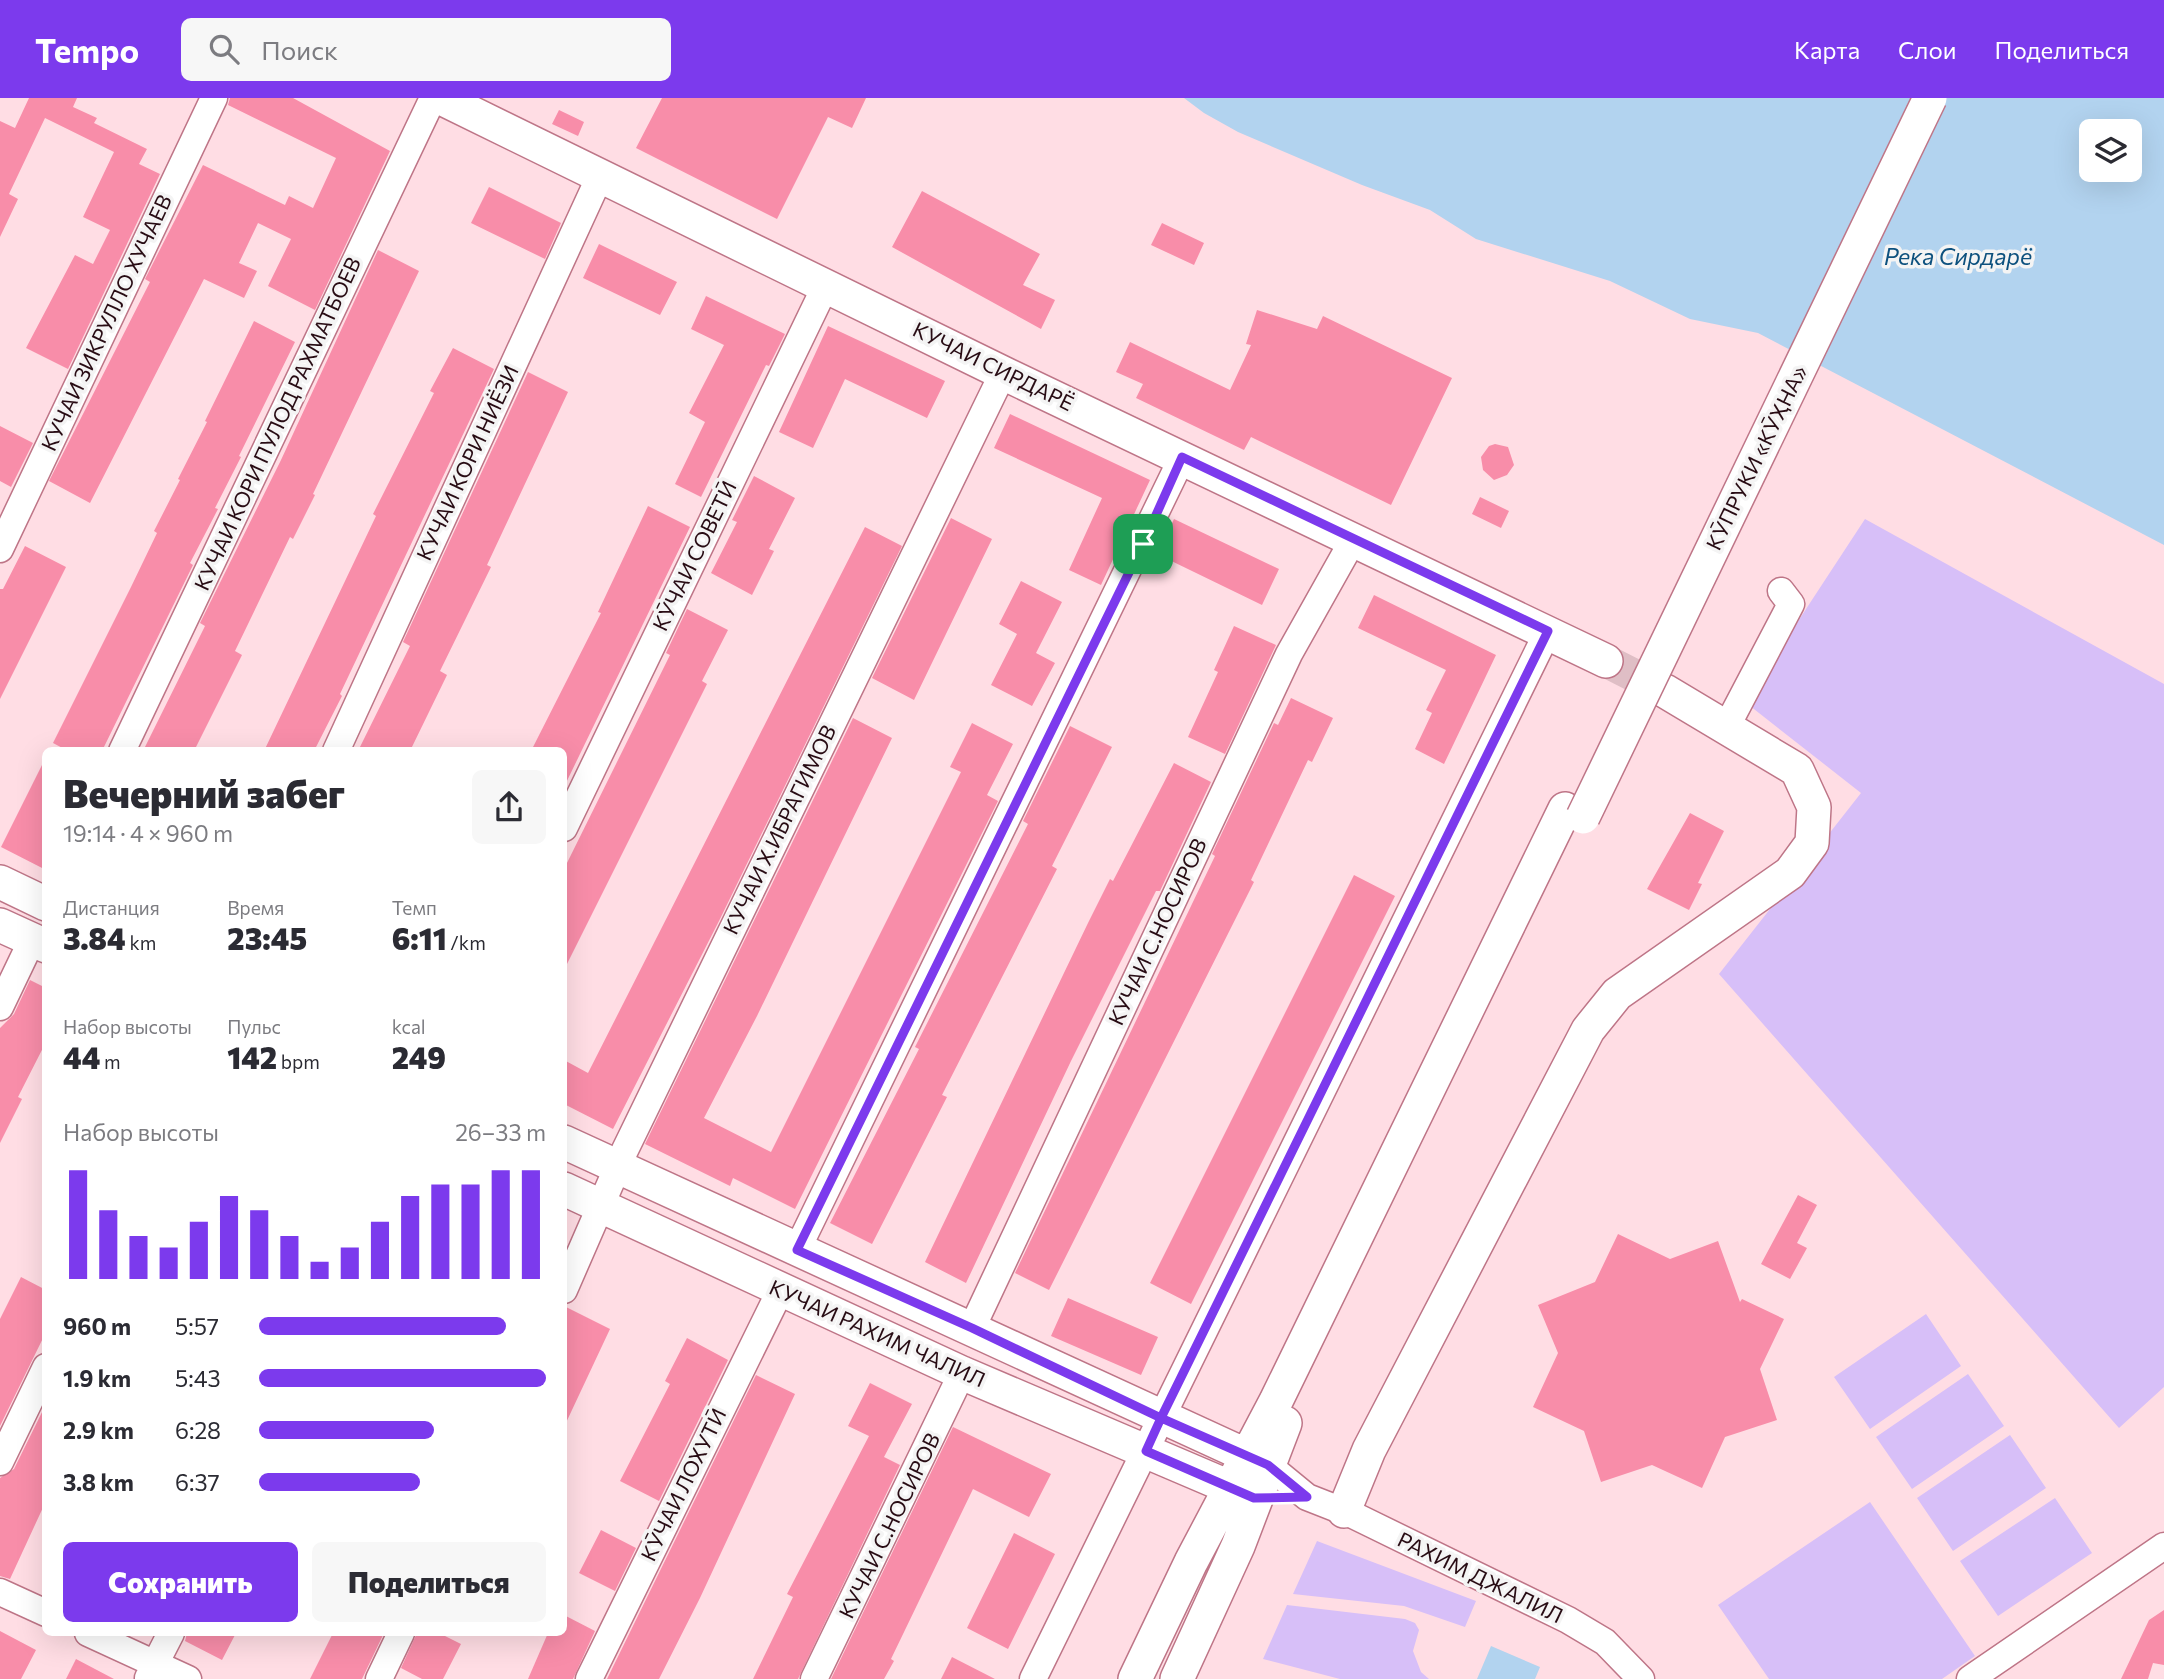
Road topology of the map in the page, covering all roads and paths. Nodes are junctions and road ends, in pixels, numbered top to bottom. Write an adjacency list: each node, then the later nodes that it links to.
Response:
1 (214, 98): 11 (street, КУЧАИ ЗИКРУЛЛО ХУЧАЕВ)
2 (433, 98): 17 (street, КУЧАИ КОРИ ПУЛОД РАХМАТБОЕВ)
3 (440, 98): 6 (main road, КУЧАИ СИРДАРЁ)
4 (1907, 98): 19 (main road, КӮПРУКИ «КӮҲНА»)
5 (1930, 98): 19 (main road, КӮПРУКИ «КӮҲНА», bridge)
6 (600, 176): 7 (main road, КУЧАИ СИРДАРЁ); 18 (street, КУЧАИ КОРИ НИЁЗИ)
7 (826, 285): 8 (main road, КУЧАИ СИРДАРЁ); 20 (street, КӮЧАИ СОВЕТӢ)
8 (1003, 373): 9 (main road, КУЧАИ СИРДАРЁ); 27 (street, КУЧАИ Х.ИБРАГИМОВ)
9 (1182, 457): 10 (main road, КУЧАИ СИРДАРЁ); 30 (street)
10 (1353, 540): 13 (main road, КУЧАИ СИРДАРЁ); 33 (street, КУЧАИ С.НОСИРОВ)
11 (0, 549)
12 (1781, 591): 16 (street)
13 (1548, 631): 14 (main road, КУЧАИ СИРДАРЁ); 36 (street)
14 (1606, 661)
15 (1665, 691): 16 (main road)
16 (1727, 726): 42 (main road)
17 (124, 747)
18 (338, 747)
19 (1574, 813): 38 (main road)
20 (567, 822)
21 (0, 882): 22 (main road)
22 (42, 902)
23 (0, 925): 24 (main road)
24 (39, 943): 25 (street)
25 (0, 1007)
26 (567, 1143): 27 (main road, КУЧАИ РАХИМ ЧАЛИЛ)
27 (618, 1167): 29 (street, КУЧАИ Х.ИБРАГИМОВ); 30 (main road, КУЧАИ РАХИМ ЧАЛИЛ)
28 (567, 1190): 29 (main road, КУЧАИ РАХИМ ЧАЛИЛ)
29 (601, 1207): 31 (street, КУЧАИ Х.ИБРАГИМОВ); 32 (main road, КУЧАИ РАХИМ ЧАЛИЛ)
30 (797, 1250): 33 (main road, КУЧАИ РАХИМ ЧАЛИЛ)
31 (567, 1283)
32 (780, 1291): 34 (main road, КУЧАИ РАХИМ ЧАЛИЛ); 52 (street, КӮЧАИ ЛОХУТӢ)
33 (972, 1328): 36 (main road, КУЧАИ РАХИМ ЧАЛИЛ)
34 (962, 1373): 37 (main road, КУЧАИ РАХИМ ЧАЛИЛ); 53 (street, КУЧАИ С.НОСИРОВ)
35 (42, 1375): 39 (street)
36 (1161, 1418): 37 (street); 38 (main road, КУЧАИ РАХИМ ЧАЛИЛ)
37 (1146, 1451): 40 (main road, КУЧАИ РАХИМ ЧАЛИЛ); 54 (street)
38 (1257, 1461): 40 (main road); 41 (street)
39 (0, 1462)
40 (1241, 1493): 41 (street); 55 (main road); 56 (main road)
41 (1307, 1497): 42 (street, РАХИМ ДЖАЛИЛ)
42 (1344, 1511): 57 (street, РАХИМ ДЖАЛИЛ)
43 (2164, 1546): 58 (street)
44 (0, 1592): 45 (street)
45 (42, 1611)
46 (93, 1636): 49 (street)
47 (170, 1636): 49 (street)
48 (400, 1636): 51 (street)
49 (152, 1671): 50 (street)
50 (188, 1679)
51 (379, 1679)
52 (589, 1679)
53 (814, 1679)
54 (1033, 1679)
55 (1135, 1679)
56 (1177, 1679)
57 (1641, 1679)
58 (1970, 1679)

